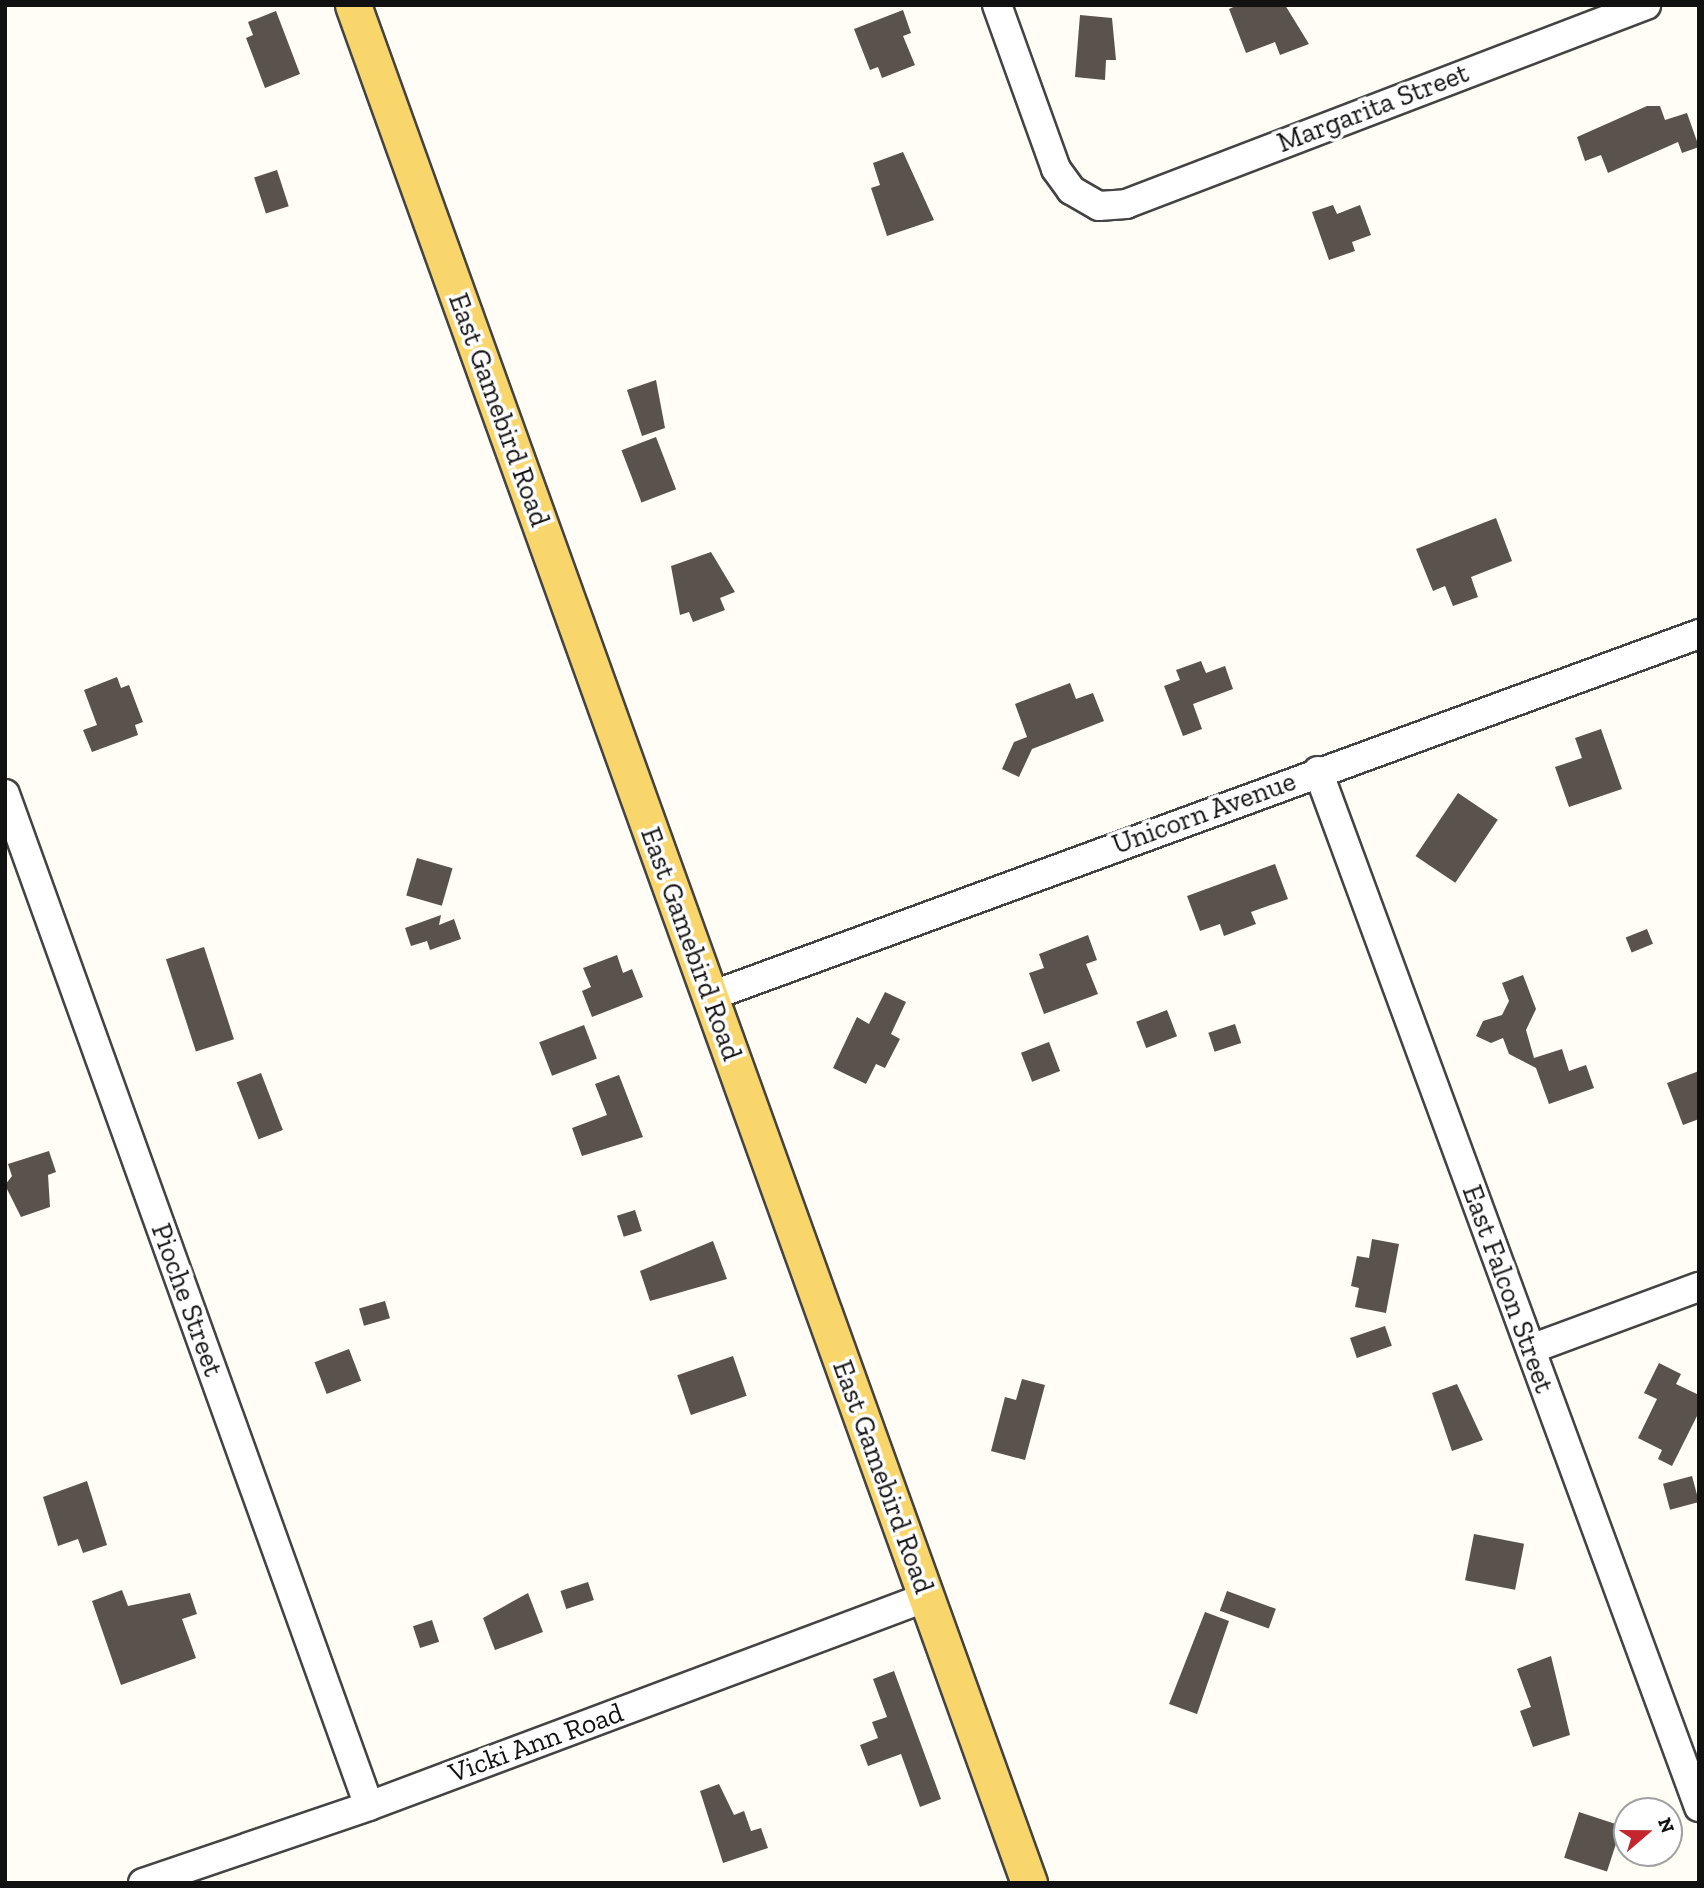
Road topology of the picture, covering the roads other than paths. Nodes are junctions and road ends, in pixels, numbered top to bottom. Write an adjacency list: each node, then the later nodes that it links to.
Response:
1 (353, 5): 7 (main road, East Gamebird Road)
2 (997, 5): 3 (street, Margarita Street)
3 (1646, 5)
4 (1699, 634): 5 (street, Unicorn Avenue)
5 (1318, 771): 7 (street, Unicorn Avenue); 9 (street, East Falcon Street)
6 (5, 794): 11 (street, Pioche Street)
7 (710, 996): 10 (main road, East Gamebird Road)
8 (1699, 1287): 9 (street)
9 (1531, 1349): 12 (street, East Falcon Street)
10 (927, 1597): 11 (street, Vicki Ann Road); 14 (main road, East Gamebird Road)
11 (369, 1806): 13 (street, Vicki Ann Road)
12 (1699, 1807)
13 (143, 1883)
14 (1029, 1883)

